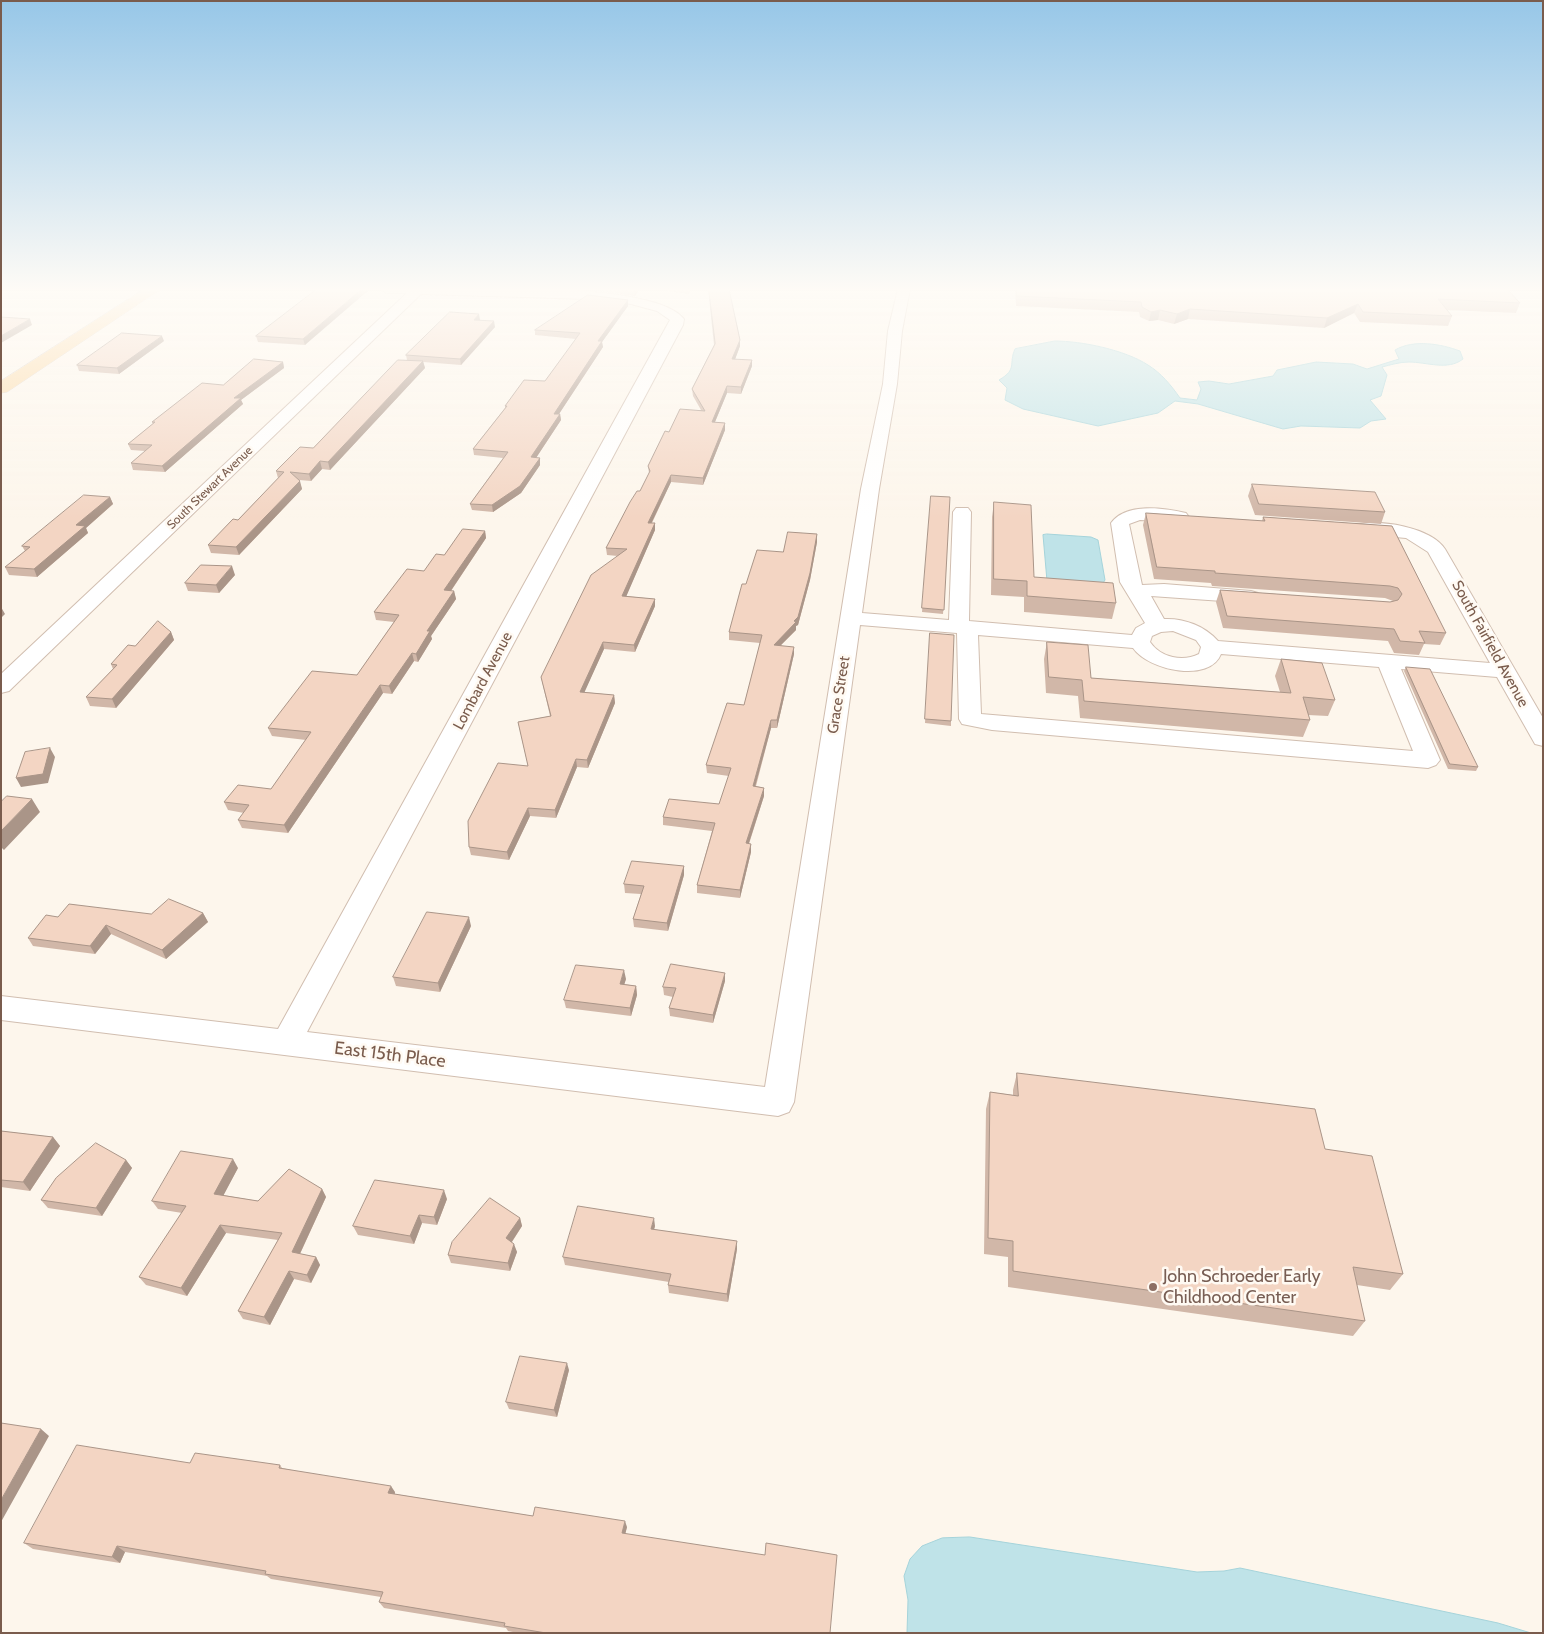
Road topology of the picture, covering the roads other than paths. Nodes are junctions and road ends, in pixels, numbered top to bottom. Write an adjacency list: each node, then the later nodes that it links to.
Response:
1 (36, 365): 5 (main road)
2 (339, 365): 18 (street, South Stewart Avenue)
3 (654, 365): 21 (street, Lombard Avenue)
4 (892, 365): 11 (street, Grace Street)
5 (1, 388)
6 (962, 512): 13 (street)
7 (1193, 518): 9 (street)
8 (1342, 528): 17 (street, South Fairfield Avenue)
9 (1136, 591): 10 (street); 12 (street)
10 (1270, 598)
11 (850, 618): 13 (street); 22 (street, Grace Street)
12 (1157, 626): 14 (street); 15 (street)
13 (963, 627): 14 (street); 16 (street)
14 (1140, 642): 15 (street)
15 (1212, 647): 16 (street)
16 (1387, 661): 17 (street)
17 (1505, 671): 19 (street, South Fairfield Avenue)
18 (1, 686)
19 (1543, 739)
20 (1, 1008): 21 (street, East 15th Place)
21 (286, 1043): 22 (street, East 15th Place)
22 (778, 1102)

